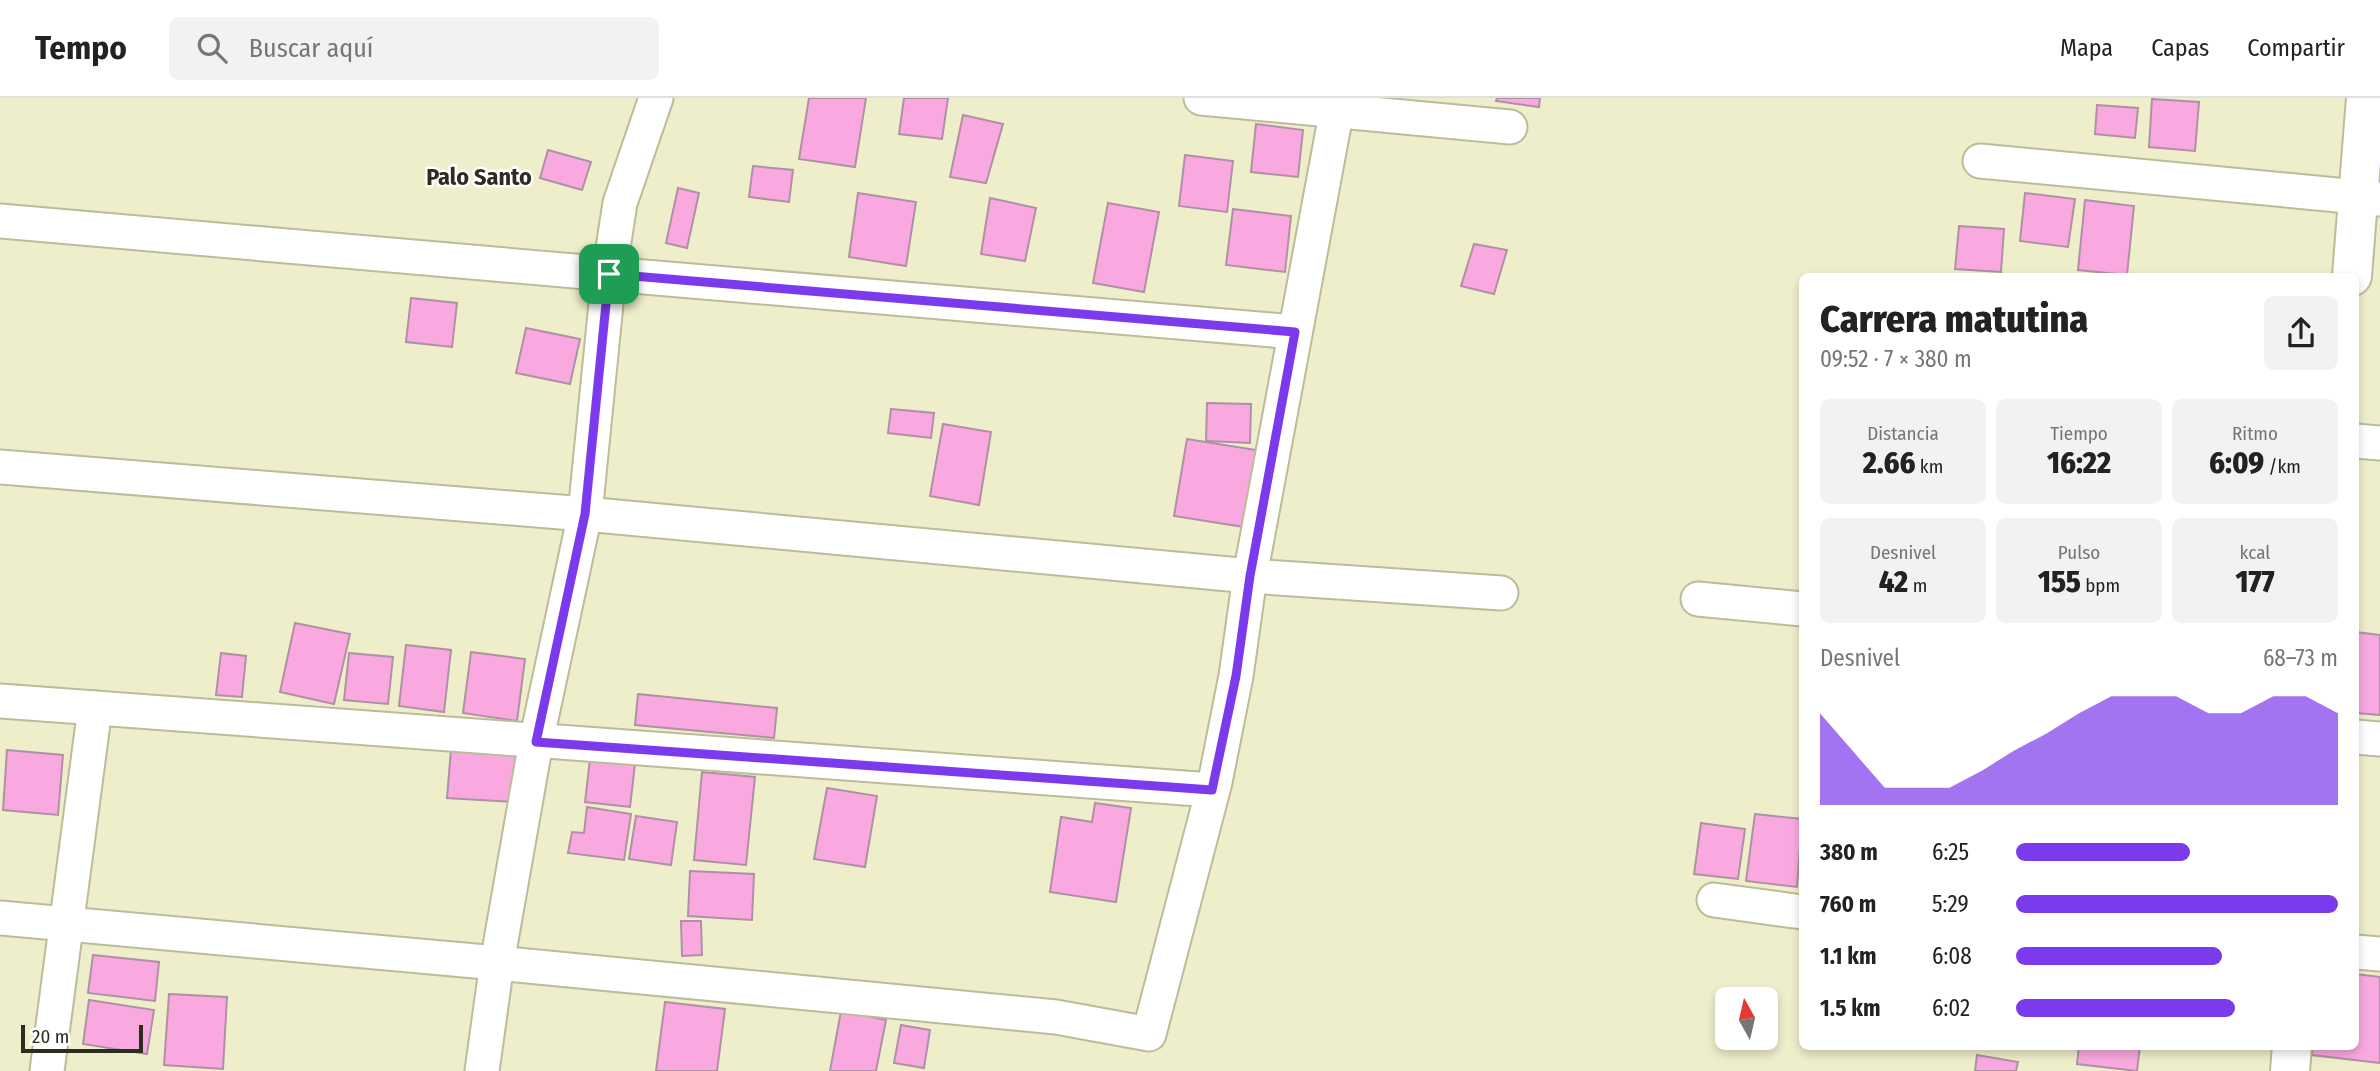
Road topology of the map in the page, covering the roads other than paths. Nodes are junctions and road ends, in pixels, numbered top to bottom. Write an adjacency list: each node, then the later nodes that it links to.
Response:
1 (656, 98): 10 (street)
2 (1201, 98): 4 (street)
3 (2366, 98): 7 (street)
4 (1338, 104): 5 (street); 11 (street)
5 (1510, 127)
6 (1980, 161): 7 (street)
7 (2369, 198): 9 (street)
8 (0, 221): 10 (street)
9 (2353, 273)
10 (609, 274): 11 (street); 15 (street)
11 (1295, 332): 16 (street)
12 (2359, 441): 13 (street)
13 (2380, 443)
14 (0, 467): 15 (street)
15 (585, 514): 16 (street); 24 (street)
16 (1250, 576): 17 (street); 25 (street)
17 (1501, 593)
18 (1698, 599): 19 (street)
19 (1799, 608)
20 (0, 701): 21 (street)
21 (95, 708): 24 (street); 29 (street)
22 (2359, 737): 23 (street)
23 (2380, 739)
24 (536, 742): 25 (street); 32 (street)
25 (1212, 790): 32 (street)
26 (1714, 900): 27 (street)
27 (1799, 912)
28 (0, 918): 29 (street)
29 (68, 924): 32 (street); 34 (street)
30 (2359, 952): 31 (street)
31 (2380, 954)
32 (497, 963): 35 (street)
33 (2292, 1050): 36 (street)
34 (47, 1071)
35 (482, 1071)
36 (2290, 1071)

